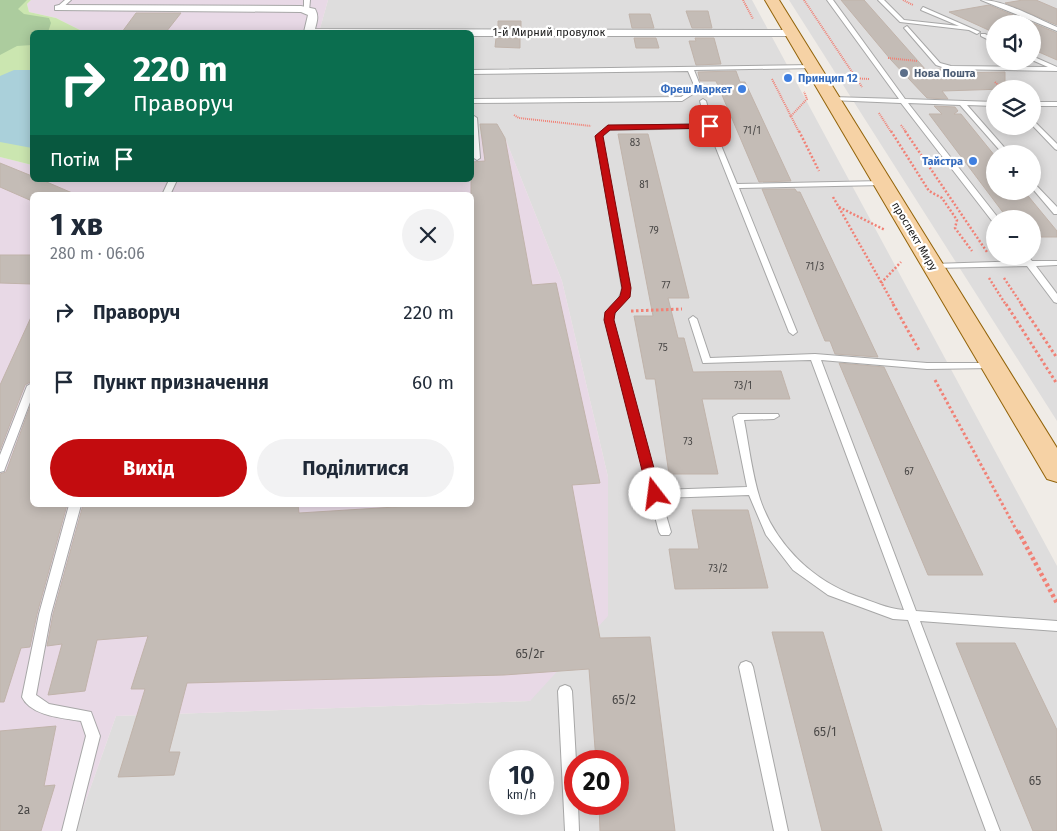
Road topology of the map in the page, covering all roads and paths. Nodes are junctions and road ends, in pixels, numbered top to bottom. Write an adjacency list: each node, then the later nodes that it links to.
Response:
1 (68, 0): 9 (lane)
2 (743, 0): 17 (path)
3 (772, 0): 18 (main road, проспект Миру)
4 (804, 0): 30 (path)
5 (830, 0): 21 (lane)
6 (882, 0): 12 (lane)
7 (984, 0): 13 (lane)
8 (307, 5): 9 (street, 1-й Мирний провулок); 14 (street, 1-й Мирний провулок)
9 (60, 8)
10 (923, 9): 12 (lane)
11 (907, 28): 23 (lane)
12 (968, 28): 16 (lane)
13 (1057, 29)
14 (309, 30)
15 (474, 32): 17 (street, 1-й Мирний провулок)
16 (977, 32)
17 (760, 33): 18 (street, 1-й Мирний провулок)
18 (792, 33): 24 (main road, проспект Миру)
19 (983, 35): 20 (lane)
20 (986, 36)
21 (871, 56): 23 (path); 39 (lane)
22 (1041, 62): 27 (lane)
23 (938, 64): 27 (lane)
24 (813, 67): 26 (lane); 33 (main road, проспект Миру)
25 (690, 68): 26 (lane); 28 (lane); 37 (lane)
26 (777, 68): 44 (path)
27 (1056, 69)
28 (474, 72)
29 (850, 78): 30 (path)
30 (856, 78): 31 (path); 34 (path)
31 (869, 79)
32 (807, 99): 44 (path)
33 (832, 99): 34 (lane); 52 (main road, проспект Миру)
34 (870, 100): 35 (lane); 64 (path)
35 (884, 100): 39 (lane); 60 (path)
36 (474, 101): 37 (lane)
37 (492, 101): 47 (path)
38 (703, 101): 46 (lane)
39 (903, 101): 40 (lane); 57 (lane)
40 (962, 103): 41 (lane); 49 (lane)
41 (986, 104)
42 (1041, 104): 43 (lane)
43 (1057, 104)
44 (790, 117): 53 (path)
45 (474, 118): 51 (lane)
46 (710, 126): 47 (lane); 54 (lane)
47 (608, 128): 71 (lane)
48 (1041, 131): 50 (lane)
49 (999, 145)
50 (1057, 148)
51 (476, 158)
52 (883, 184): 53 (lane); 68 (main road, проспект Миру)
53 (826, 185): 54 (lane); 56 (path)
54 (735, 186): 73 (lane)
55 (1041, 193): 58 (lane)
56 (838, 206): 59 (path); 69 (path)
57 (988, 210)
58 (1057, 212)
59 (885, 230)
60 (986, 249)
61 (1041, 261): 63 (lane)
62 (901, 262): 69 (path)
63 (1057, 263)
64 (981, 265): 65 (lane); 68 (lane); 78 (path)
65 (986, 265)
66 (997, 265): 75 (path)
67 (1031, 265): 70 (lane)
68 (933, 266): 76 (main road, проспект Миру)
69 (881, 283): 77 (path)
70 (1057, 300)
71 (610, 312): 72 (path); 84 (lane)
72 (694, 319): 74 (lane)
73 (793, 332)
74 (815, 357): 77 (lane); 88 (lane)
75 (1057, 358)
76 (993, 365): 77 (lane); 82 (main road, проспект Миру)
77 (928, 366): 87 (path)
78 (1057, 384)
79 (30, 391): 81 (lane)
80 (774, 416): 83 (lane)
81 (0, 468)
82 (1057, 472)
83 (753, 490): 84 (lane); 88 (lane)
84 (655, 494): 86 (lane)
85 (74, 507): 92 (lane)
86 (665, 532)
87 (1057, 603)
88 (913, 616): 89 (lane); 95 (lane)
89 (1057, 626)
90 (746, 667): 94 (lane)
91 (565, 691): 93 (lane)
92 (69, 831)
93 (572, 831)
94 (781, 831)
95 (993, 831)

